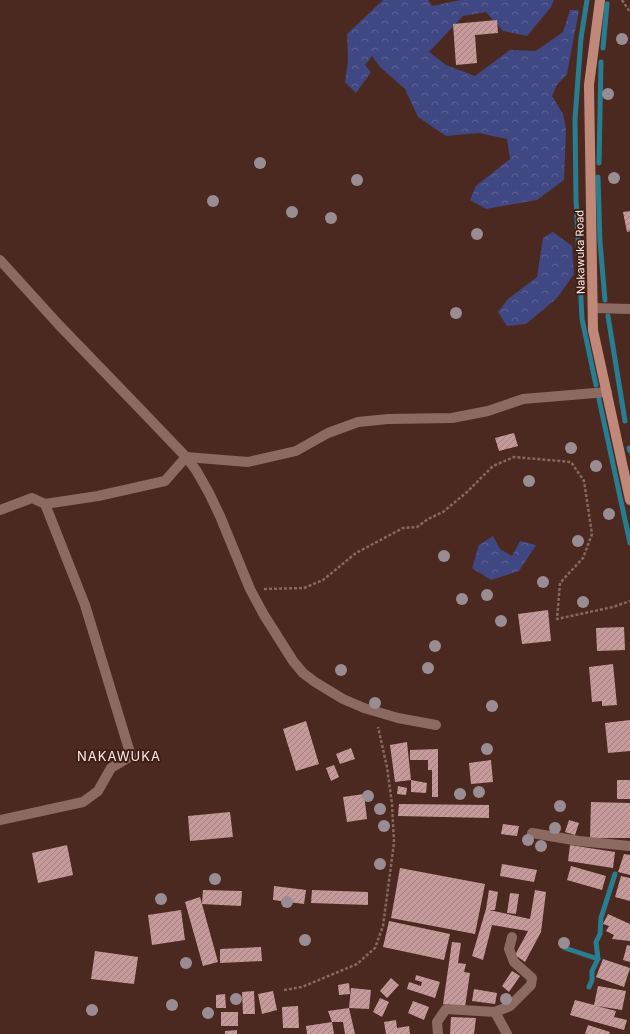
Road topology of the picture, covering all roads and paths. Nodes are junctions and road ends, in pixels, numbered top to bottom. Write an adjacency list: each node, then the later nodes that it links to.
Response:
1 (600, 0): 5 (main road, Nakawuka Road)
2 (622, 0): 3 (path)
3 (630, 12)
4 (0, 260): 8 (street)
5 (593, 308): 6 (street); 7 (main road, Nakawuka Road)
6 (630, 309)
7 (607, 392): 8 (street); 9 (main road, Nakawuka Road)
8 (186, 457): 10 (street); 12 (street)
9 (630, 500)
10 (45, 504): 11 (street); 16 (street)
11 (0, 510)
12 (250, 589): 13 (path); 14 (street)
13 (630, 601)
14 (375, 710): 15 (street); 20 (path)
15 (436, 725)
16 (0, 820)
17 (532, 833): 18 (street)
18 (630, 846)
19 (512, 937): 21 (street)
20 (284, 990)
21 (495, 1012): 22 (street); 23 (street)
22 (438, 1034)
23 (507, 1034)

